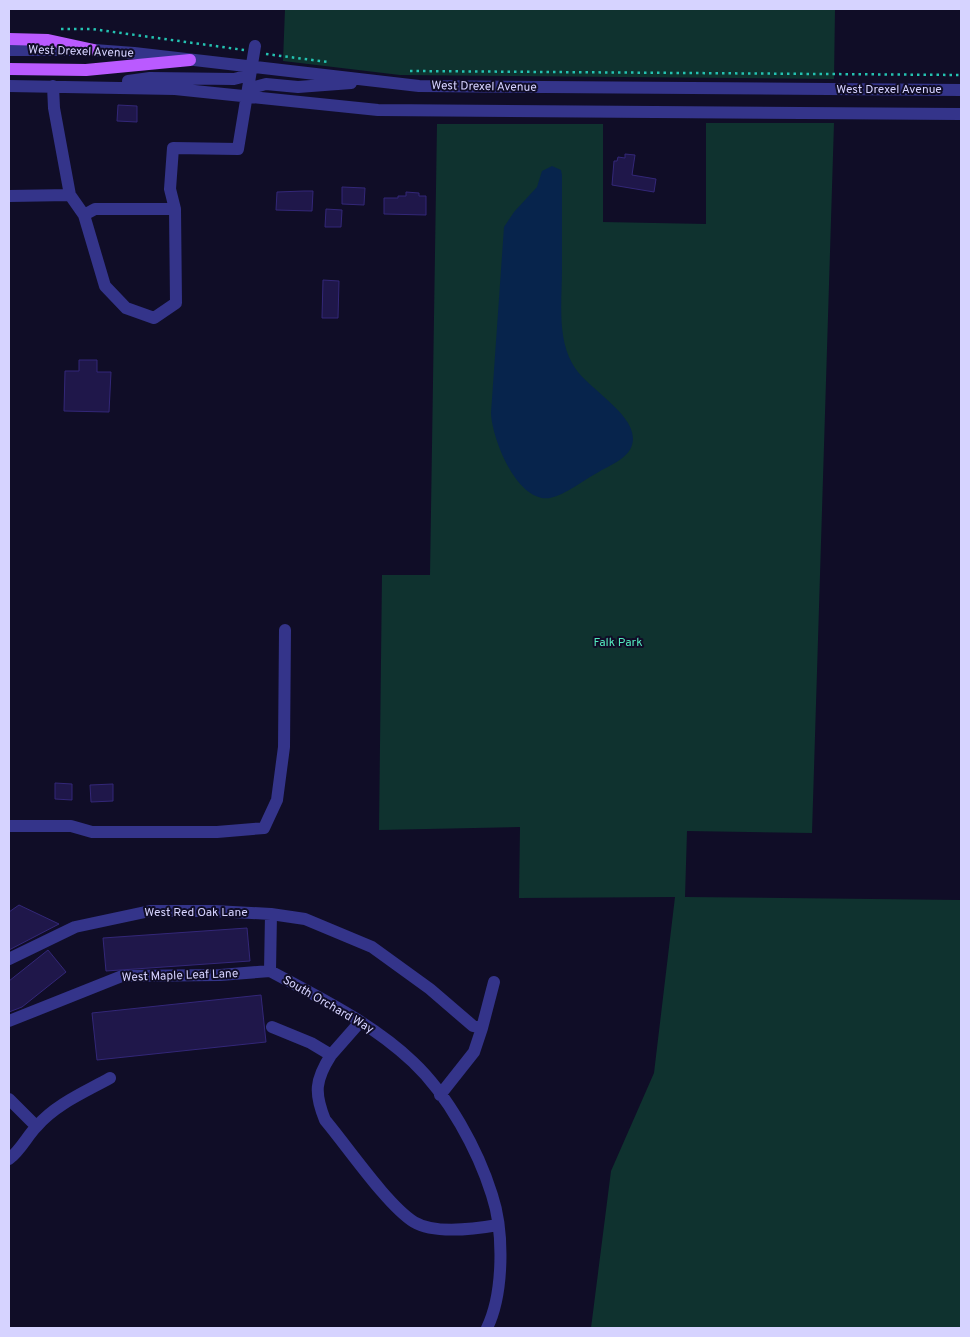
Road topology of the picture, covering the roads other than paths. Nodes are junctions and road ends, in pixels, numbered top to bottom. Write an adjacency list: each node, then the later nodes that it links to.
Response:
1 (9, 39): 4 (main road)
2 (255, 46): 6 (street)
3 (9, 50): 4 (street, West Drexel Avenue)
4 (94, 50): 5 (street, West Drexel Avenue)
5 (190, 60): 6 (street, West Drexel Avenue); 7 (main road)
6 (252, 66): 8 (street, West Drexel Avenue); 11 (street); 14 (street)
7 (9, 69)
8 (368, 81): 12 (street, West Drexel Avenue); 14 (street)
9 (9, 86): 10 (street, West Drexel Avenue)
10 (53, 86): 11 (street, West Drexel Avenue); 17 (street)
11 (96, 86): 14 (street, West Drexel Avenue)
12 (656, 88): 13 (street, West Drexel Avenue); 15 (street)
13 (961, 90)
14 (246, 96): 15 (street, West Drexel Avenue); 19 (street)
15 (656, 112): 16 (street, West Drexel Avenue)
16 (961, 114)
17 (70, 195): 18 (street); 20 (street)
18 (9, 196)
19 (175, 209): 20 (street); 20 (street)
20 (84, 215)
21 (285, 630): 22 (street)
22 (9, 826)
23 (271, 914): 24 (street, West Red Oak Lane); 25 (street, South Orchard Way); 30 (street, West Red Oak Lane)
24 (9, 959)
25 (270, 971): 27 (street, West Maple Leaf Lane); 28 (street, South Orchard Way)
26 (494, 982): 30 (street)
27 (9, 1021)
28 (360, 1022): 31 (street); 33 (street, South Orchard Way)
29 (272, 1027): 31 (street)
30 (482, 1028): 33 (street)
31 (331, 1055): 37 (street)
32 (110, 1078): 35 (street)
33 (440, 1095): 37 (street, South Orchard Way)
34 (9, 1099): 35 (street)
35 (36, 1126): 36 (street)
36 (9, 1158)
37 (498, 1225): 38 (street, South Orchard Way)
38 (487, 1328)

